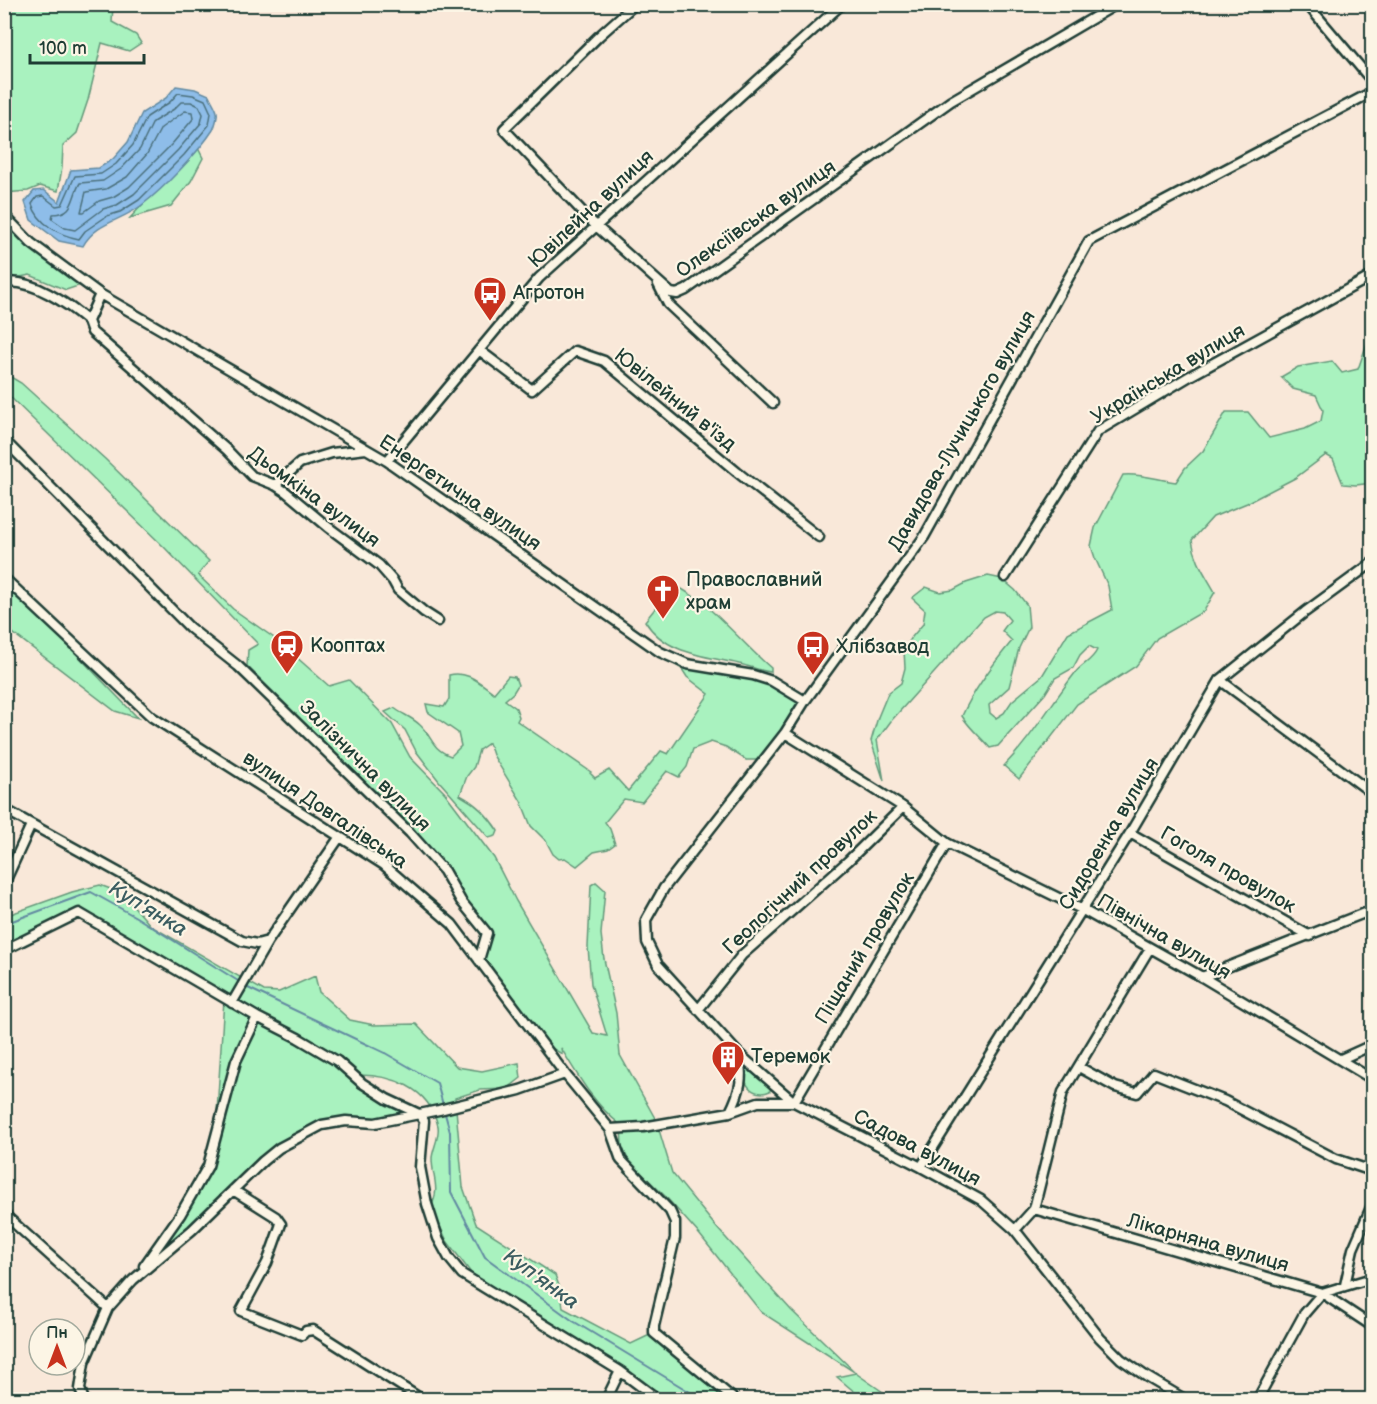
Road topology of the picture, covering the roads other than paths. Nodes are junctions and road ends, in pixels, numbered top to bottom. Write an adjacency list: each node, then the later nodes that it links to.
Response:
1 (842, 4): 8 (street, Ювілейна вулиця)
2 (1117, 4): 10 (street, Олексіївська вулиця)
3 (1307, 4): 5 (street)
4 (634, 5): 8 (street, Олексіївська вулиця)
5 (1372, 81)
6 (1372, 92): 26 (street, Давидова-Лучицького вулиця)
7 (4, 215): 12 (street, Енергетична вулиця)
8 (595, 225): 10 (street, Олексіївська вулиця); 14 (street, Ювілейна вулиця)
9 (1372, 276): 22 (street, Українська вулиця)
10 (655, 279): 15 (street)
11 (4, 283): 13 (street, Дьомкіна вулиця)
12 (100, 294): 13 (street); 17 (street, Енергетична вулиця)
13 (88, 321): 19 (street, Дьомкіна вулиця)
14 (479, 350): 18 (street, Ювілейна вулиця); 20 (street, Ювілейний в'їзд)
15 (773, 403)
16 (4, 440): 43 (street, Залізнична вулиця)
17 (366, 448): 18 (street, Енергетична вулиця); 19 (street)
18 (387, 461): 26 (street, Енергетична вулиця)
19 (275, 485): 24 (street, Дьомкіна вулиця)
20 (819, 537)
21 (1372, 563): 25 (street, Сидоренка вулиця)
22 (1005, 577)
23 (4, 578): 33 (street, вулиця Довгалівська)
24 (438, 621)
25 (1220, 680): 28 (street); 32 (street, Сидоренка вулиця)
26 (805, 701): 27 (street, Давидова-Лучицького вулиця)
27 (785, 733): 29 (street, Північна вулиця); 38 (street, Давидова-Лучицького вулиця)
28 (1372, 793)
29 (903, 807): 34 (street, Північна вулиця); 46 (street, Геологічний провулок)
30 (4, 809): 31 (street)
31 (31, 825): 35 (street); 40 (street)
32 (1130, 833): 36 (street, Сидоренка вулиця); 39 (street, Гоголя провулок)
33 (339, 838): 40 (street); 43 (street, вулиця Довгалівська)
34 (947, 843): 36 (street, Північна вулиця); 54 (street, Піщаний провулок)
35 (4, 884)
36 (1083, 910): 41 (street, Північна вулиця); 58 (street, Сидоренка вулиця)
37 (1372, 910): 39 (street)
38 (646, 920): 46 (street, Садова вулиця)
39 (1310, 936): 44 (street)
40 (268, 941): 45 (street)
41 (1150, 948): 44 (street, Північна вулиця); 51 (street)
42 (4, 950): 45 (street)
43 (479, 960): 52 (street, вулиця Довгалівська)
44 (1202, 977): 50 (street, Північна вулиця)
45 (232, 1003): 47 (street)
46 (698, 1010): 49 (street, Садова вулиця)
47 (256, 1017): 56 (street); 65 (street)
48 (1372, 1045): 50 (street)
49 (739, 1053): 54 (street, Садова вулиця); 55 (street)
50 (1341, 1059): 53 (street, Північна вулиця)
51 (1079, 1067): 59 (street); 62 (street)
52 (565, 1074): 56 (street); 57 (street, вулиця Довгалівська)
53 (1372, 1079)
54 (794, 1101): 55 (street); 58 (street, Садова вулиця)
55 (730, 1112): 57 (street)
56 (419, 1114): 60 (street); 71 (street)
57 (610, 1129): 76 (street, вулиця Довгалівська)
58 (921, 1167): 64 (street, Садова вулиця)
59 (1372, 1171)
60 (233, 1190): 65 (street); 73 (street)
61 (1372, 1205): 67 (street)
62 (1034, 1209): 64 (street); 68 (street, Лікарняна вулиця)
63 (4, 1214): 69 (street)
64 (1015, 1230): 77 (street, Садова вулиця)
65 (136, 1277): 69 (street)
66 (1372, 1278): 67 (street)
67 (1345, 1285): 68 (street)
68 (1322, 1293): 70 (street, Лікарняна вулиця); 78 (street)
69 (108, 1308): 72 (street)
70 (1372, 1326)
71 (620, 1371): 74 (street); 75 (street)
72 (84, 1400)
73 (423, 1400)
74 (606, 1400)
75 (659, 1400)
76 (735, 1400)
77 (1186, 1400)
78 (1257, 1400)

